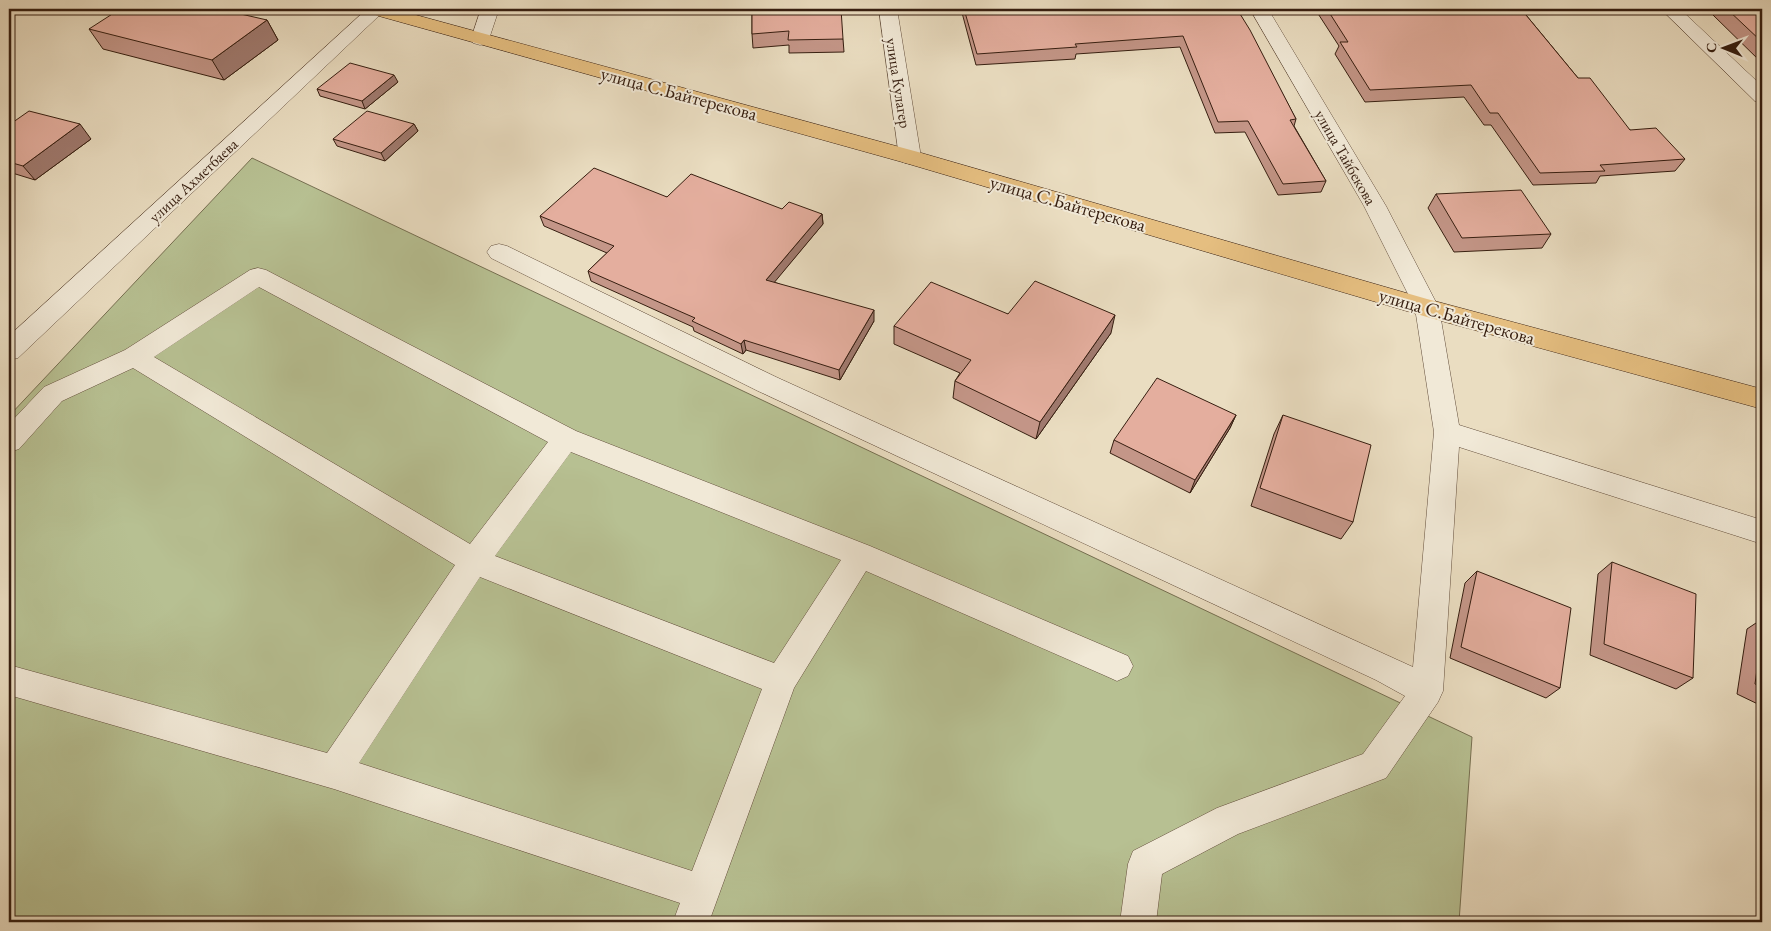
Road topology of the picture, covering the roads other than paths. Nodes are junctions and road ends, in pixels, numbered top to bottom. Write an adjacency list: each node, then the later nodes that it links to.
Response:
1 (375, 9): 6 (main road, улица С.Байтерекова); 11 (street, улица Ахметбаева)
2 (490, 9): 6 (street)
3 (888, 9): 8 (street, улица Кулагер)
4 (1259, 9): 10 (street, улица Тайбекова)
5 (1670, 9): 7 (street)
6 (480, 39): 8 (main road, улица С.Байтерекова)
7 (1762, 97)
8 (910, 157): 10 (main road, улица С.Байтерекова)
9 (499, 252): 23 (street)
10 (1427, 308): 13 (main road, улица С.Байтерекова); 14 (street, улица Тайбекова)
11 (9, 351)
12 (134, 357): 15 (street); 16 (street); 19 (street)
13 (1762, 400)
14 (1447, 432): 17 (street); 23 (street, улица Тайбекова)
15 (566, 439): 18 (street); 19 (street)
16 (9, 441)
17 (1762, 532)
18 (860, 555): 20 (street); 22 (street)
19 (474, 561): 22 (street); 24 (street)
20 (1117, 666)
21 (9, 680): 24 (street)
22 (781, 681): 25 (street)
23 (1427, 691): 26 (street)
24 (334, 772): 25 (street)
25 (696, 907)
26 (1138, 922)

